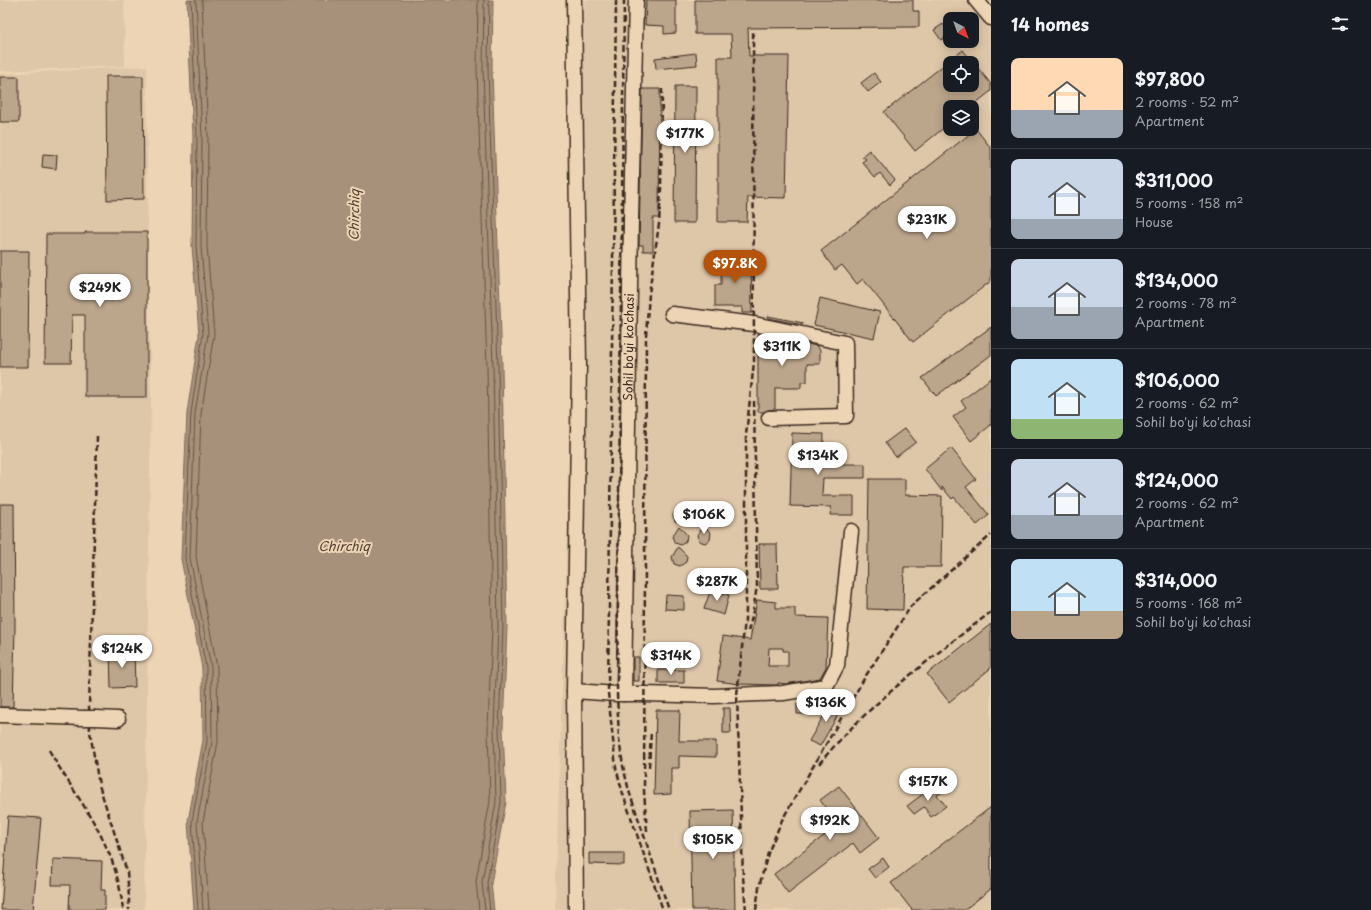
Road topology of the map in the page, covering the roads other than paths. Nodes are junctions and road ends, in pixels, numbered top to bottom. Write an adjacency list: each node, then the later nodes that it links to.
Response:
1 (574, 0): 8 (street)
2 (636, 0): 9 (street, Sohil bo'yi ko'chasi)
3 (976, 0): 4 (street)
4 (991, 18)
5 (672, 314): 6 (street)
6 (769, 418)
7 (851, 531): 9 (street)
8 (574, 691): 9 (street); 12 (street)
9 (624, 694)
10 (0, 715): 11 (street)
11 (118, 719)
12 (576, 910)

